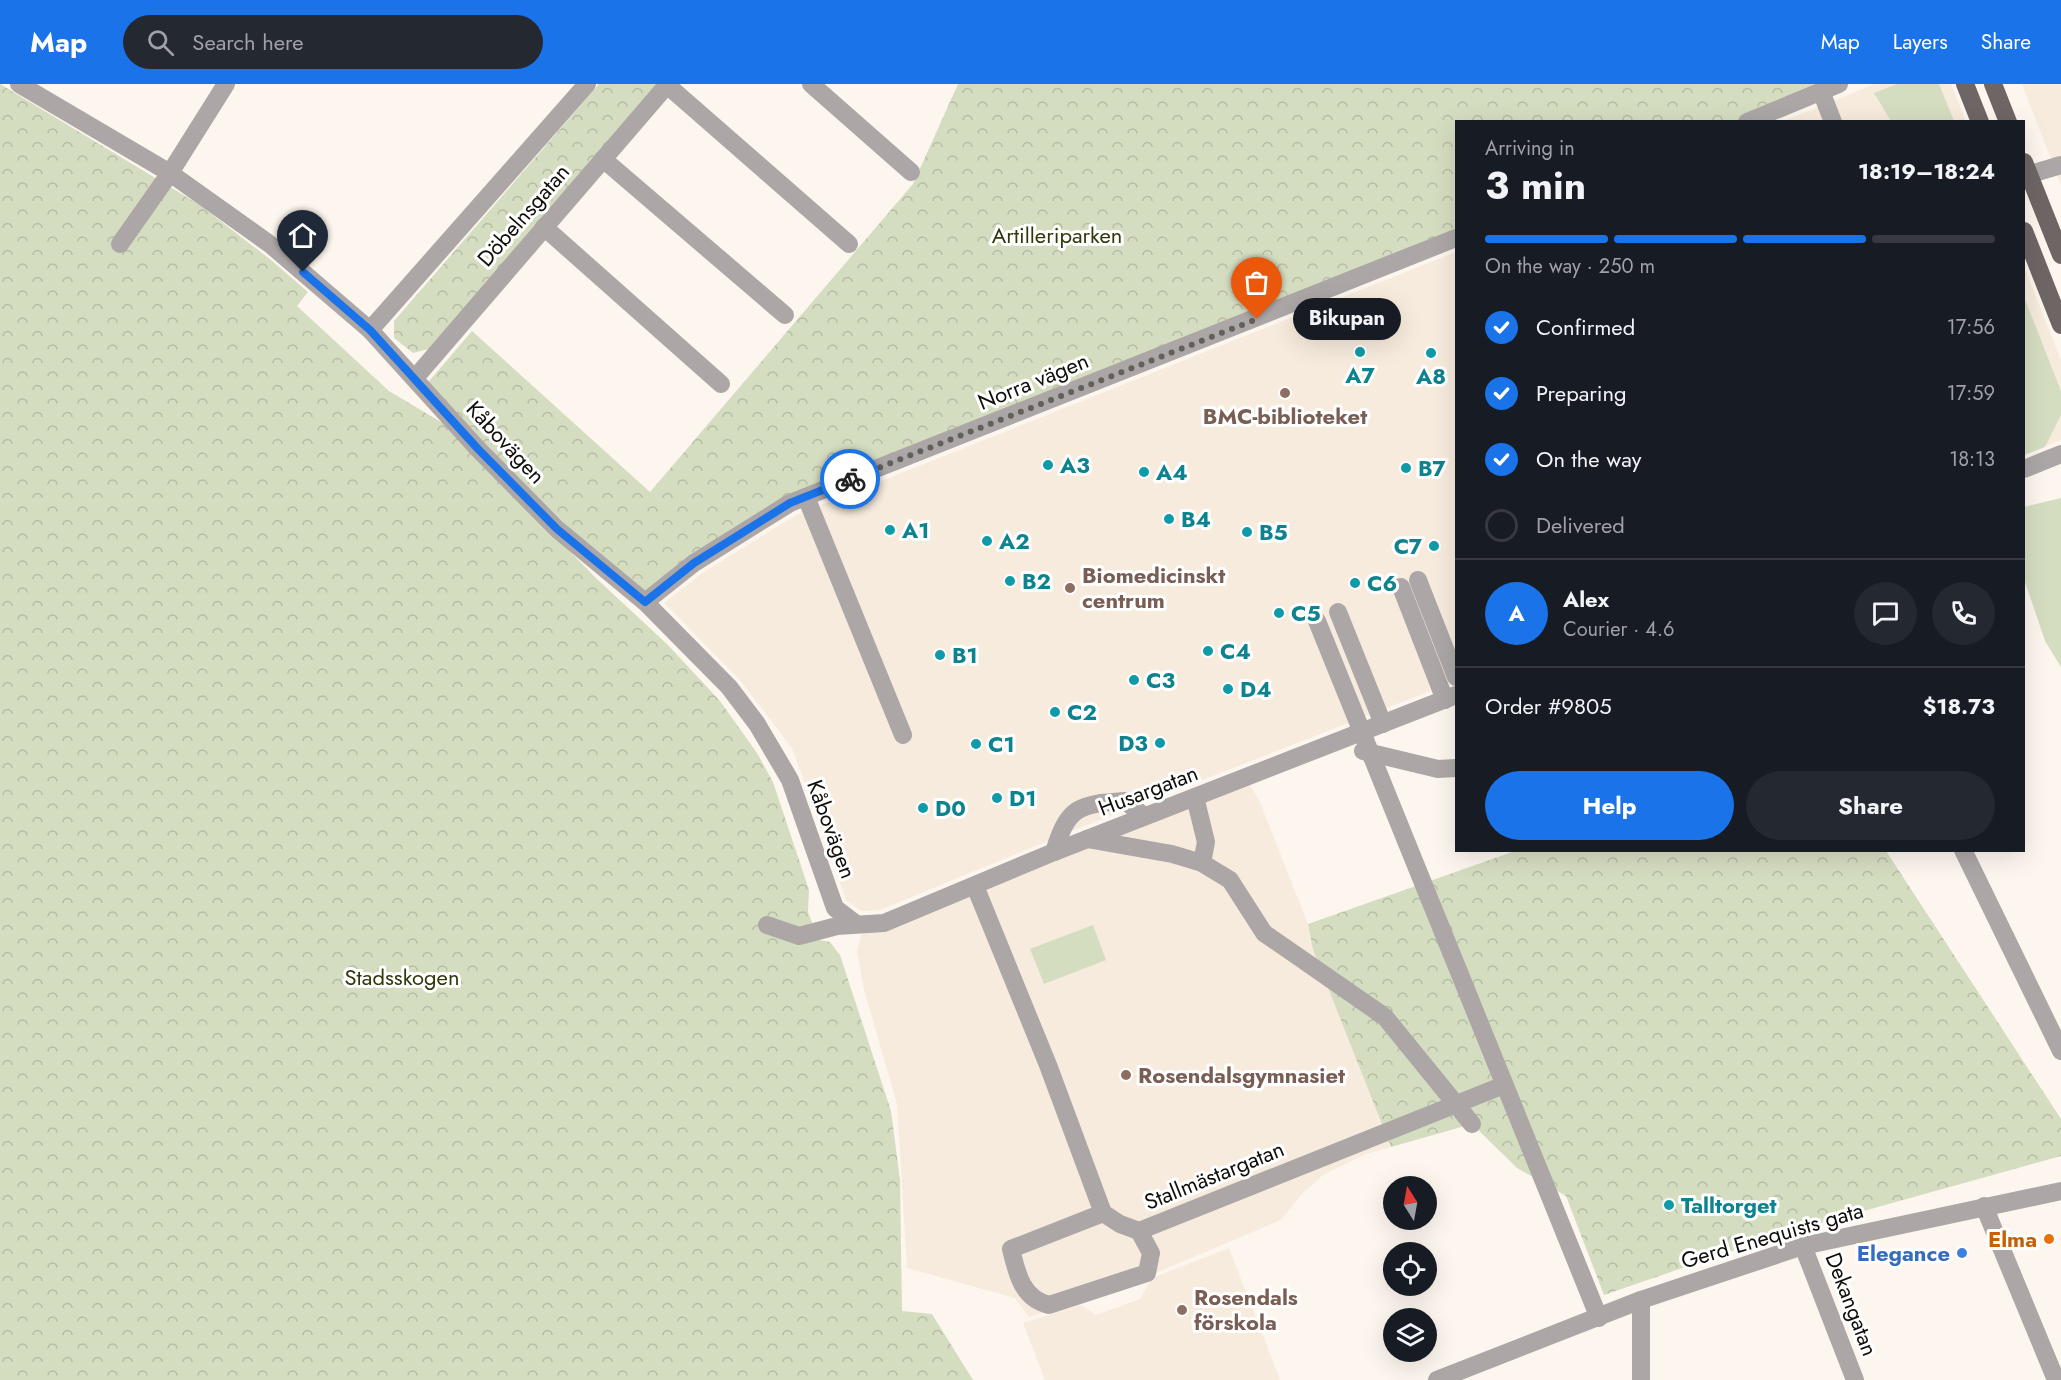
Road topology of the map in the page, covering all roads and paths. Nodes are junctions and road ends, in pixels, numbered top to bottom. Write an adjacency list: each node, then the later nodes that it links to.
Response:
1 (19, 84): 18 (street, Kåbovägen)
2 (226, 84): 18 (street)
3 (587, 84): 27 (street, Döbelnsgatan)
4 (811, 84): 17 (street)
5 (1839, 84): 9 (street)
6 (1965, 84): 12 (main road)
7 (1993, 84): 13 (main road)
8 (667, 85): 14 (street, Döbelnsgatan); 23 (street)
9 (1821, 91): 10 (street); 11 (street)
10 (1752, 120)
11 (1832, 120)
12 (1979, 120)
13 (2007, 120)
14 (603, 159): 19 (street, Döbelnsgatan); 25 (street)
15 (2061, 165): 16 (street)
16 (2025, 171): 24 (main road)
17 (911, 172)
18 (170, 173): 22 (street); 27 (street, Kåbovägen)
19 (544, 226): 28 (street, Döbelnsgatan); 29 (street)
20 (2025, 234): 26 (main road)
21 (1455, 238): 32 (street, Norra vägen)
22 (120, 244)
23 (849, 244)
24 (2061, 255)
25 (785, 315)
26 (2061, 325)
27 (370, 330): 28 (street, Kåbovägen)
28 (415, 378): 35 (street, Kåbovägen)
29 (721, 384)
30 (2061, 454): 31 (street)
31 (2025, 469)
32 (806, 497): 35 (street, Norra vägen); 42 (street)
33 (1418, 580): 38 (street)
34 (1401, 587): 39 (street)
35 (645, 602): 53 (street, Kåbovägen)
36 (1338, 612): 40 (street)
37 (1317, 621): 41 (street)
38 (1455, 674)
39 (1451, 698): 40 (street, Husargatan)
40 (1383, 724): 41 (street, Husargatan)
41 (1361, 732): 43 (street, Husargatan); 44 (street)
42 (903, 735)
43 (1325, 747): 44 (street); 46 (street, Husargatan)
44 (1370, 753): 45 (street); 56 (street)
45 (1455, 768)
46 (1195, 797): 47 (street, Husargatan); 51 (street)
47 (1144, 816): 48 (street, Husargatan); 49 (street)
48 (1087, 839): 49 (street, Husargatan); 51 (street)
49 (1054, 852): 52 (street, Husargatan)
50 (1964, 852): 55 (street)
51 (1202, 863): 57 (street)
52 (975, 886): 53 (street, Husargatan); 61 (street)
53 (856, 924): 54 (street, Husargatan)
54 (767, 925)
55 (2061, 1051)
56 (1504, 1085): 57 (street, Stallmästargatan); 65 (street)
57 (1456, 1104): 58 (street); 62 (street, Stallmästargatan)
58 (1472, 1124)
59 (2061, 1191): 60 (street, Gerd Enequists gata)
60 (1984, 1206): 63 (street, Gerd Enequists gata); 69 (street)
61 (1103, 1213): 62 (street, Stallmästargatan); 62 (street)
62 (1139, 1231)
63 (1803, 1246): 64 (street, Gerd Enequists gata); 68 (street, Dekangatan)
64 (1641, 1300): 65 (street, Gerd Enequists gata); 67 (street)
65 (1599, 1318): 66 (street, Gerd Enequists gata)
66 (1437, 1380)
67 (1641, 1380)
68 (1855, 1380)
69 (2056, 1380)

